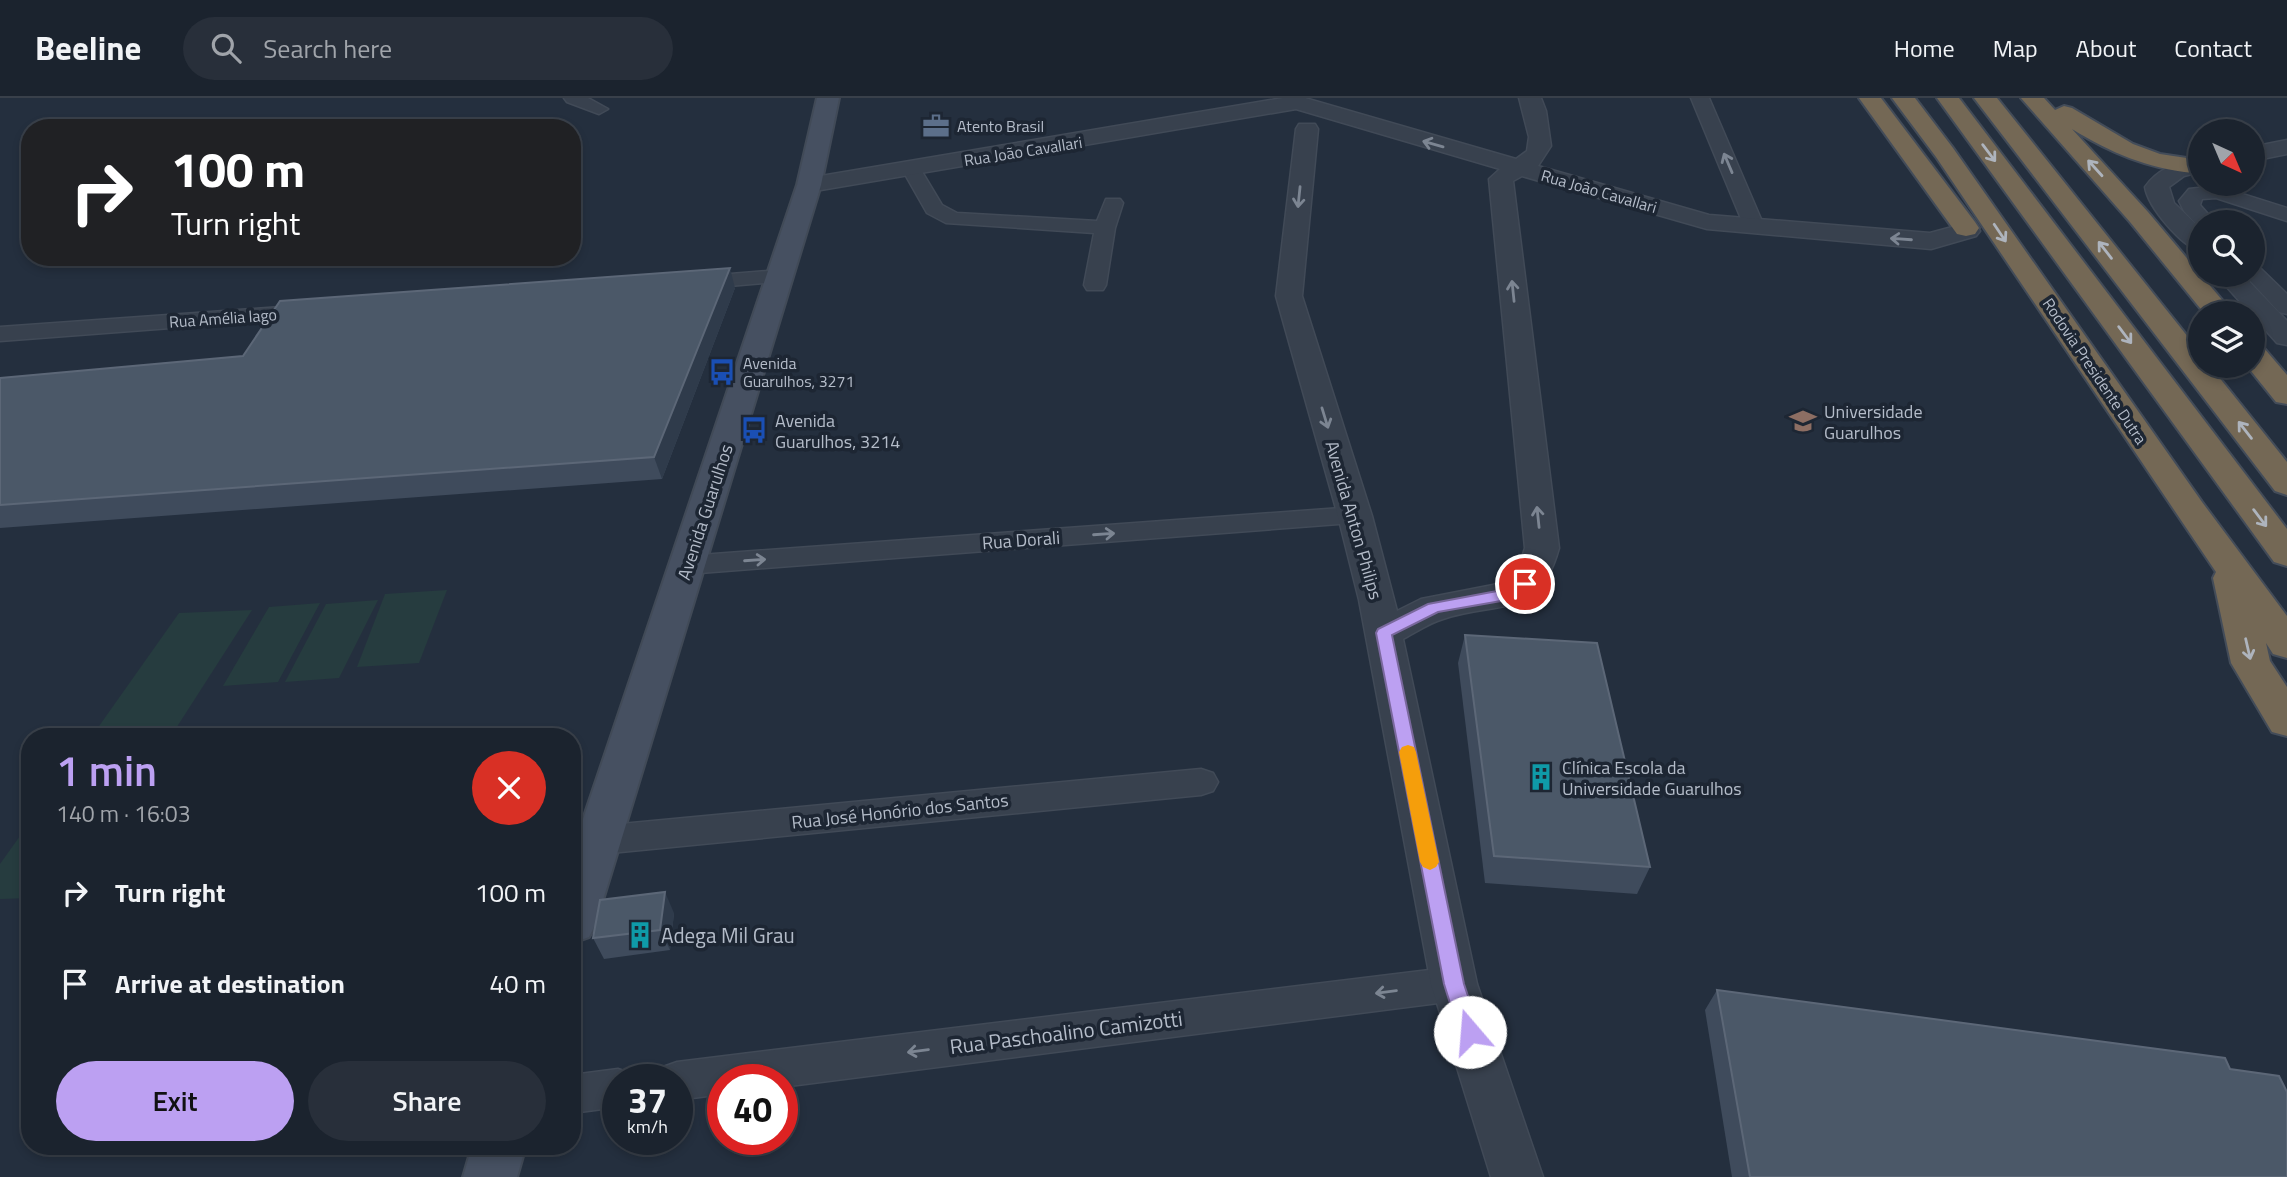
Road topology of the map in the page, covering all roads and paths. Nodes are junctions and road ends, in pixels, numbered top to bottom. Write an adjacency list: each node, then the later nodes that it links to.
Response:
1 (573, 98): 10 (street)
2 (828, 98): 18 (main road, Avenida Guarulhos)
3 (1530, 98): 15 (street)
4 (1700, 98): 22 (street, one-way to 4)
5 (1870, 98): 25 (highway)
6 (1903, 98): 39 (highway, Rodovia Presidente Dutra, one-way to 39)
7 (1948, 98): 41 (highway, one-way to 41)
8 (1985, 98): 38 (highway, one-way to 8)
9 (2033, 99): 14 (highway); 31 (highway, one-way to 9)
10 (599, 109)
11 (1290, 111): 15 (street, Rua João Cavallari, one-way to 11); 16 (street, Rua João Cavallari); 40 (street, Avenida Anton Philips, one-way to 40)
12 (2287, 148): 13 (street)
13 (2265, 152)
14 (2188, 165)
15 (1509, 166): 22 (street, Rua João Cavallari); 44 (street, one-way to 15)
16 (911, 169): 18 (street, Rua João Cavallari); 23 (street)
17 (2188, 169): 24 (street)
18 (809, 185): 26 (main road, Avenida Guarulhos)
19 (1114, 203): 23 (street)
20 (2194, 210): 21 (street)
21 (2287, 215)
22 (1754, 226): 25 (street, Rua João Cavallari, one-way to 22)
23 (1105, 228): 29 (street)
24 (2188, 230)
25 (1967, 231): 39 (highway)
26 (780, 276): 28 (street); 43 (main road, Avenida Guarulhos)
27 (2265, 284): 32 (street)
28 (669, 285)
29 (1095, 285)
30 (2240, 287): 35 (street)
31 (2209, 301)
32 (2287, 307)
33 (327, 311): 34 (street, Rua Amélia lago)
34 (0, 334)
35 (2287, 337)
36 (2265, 369): 37 (highway)
37 (2287, 395)
38 (2287, 484)
39 (2190, 510): 42 (highway, Rodovia Presidente Dutra)
40 (1355, 516): 43 (street, Rua Dorali, one-way to 40); 44 (street, Avenida Anton Philips)
41 (2287, 554)
42 (2226, 559): 45 (highway, Rodovia Presidente Dutra); 46 (highway, one-way to 46)
43 (687, 565): 48 (main road, Avenida Guarulhos)
44 (1380, 616): 50 (street, Avenida Anton Philips)
45 (2287, 643)
46 (2287, 721)
47 (1201, 782): 48 (street, Rua José Honório dos Santos)
48 (600, 840): 49 (main road, Avenida Guarulhos)
49 (581, 896)
50 (1454, 984): 51 (street, Rua Paschoalino Camizotti, one-way to 51); 56 (street, Avenida Anton Philips)
51 (693, 1079)
52 (602, 1090): 53 (street)
53 (581, 1093)
54 (496, 1155): 55 (main road)
55 (490, 1177)
56 (1517, 1177)

